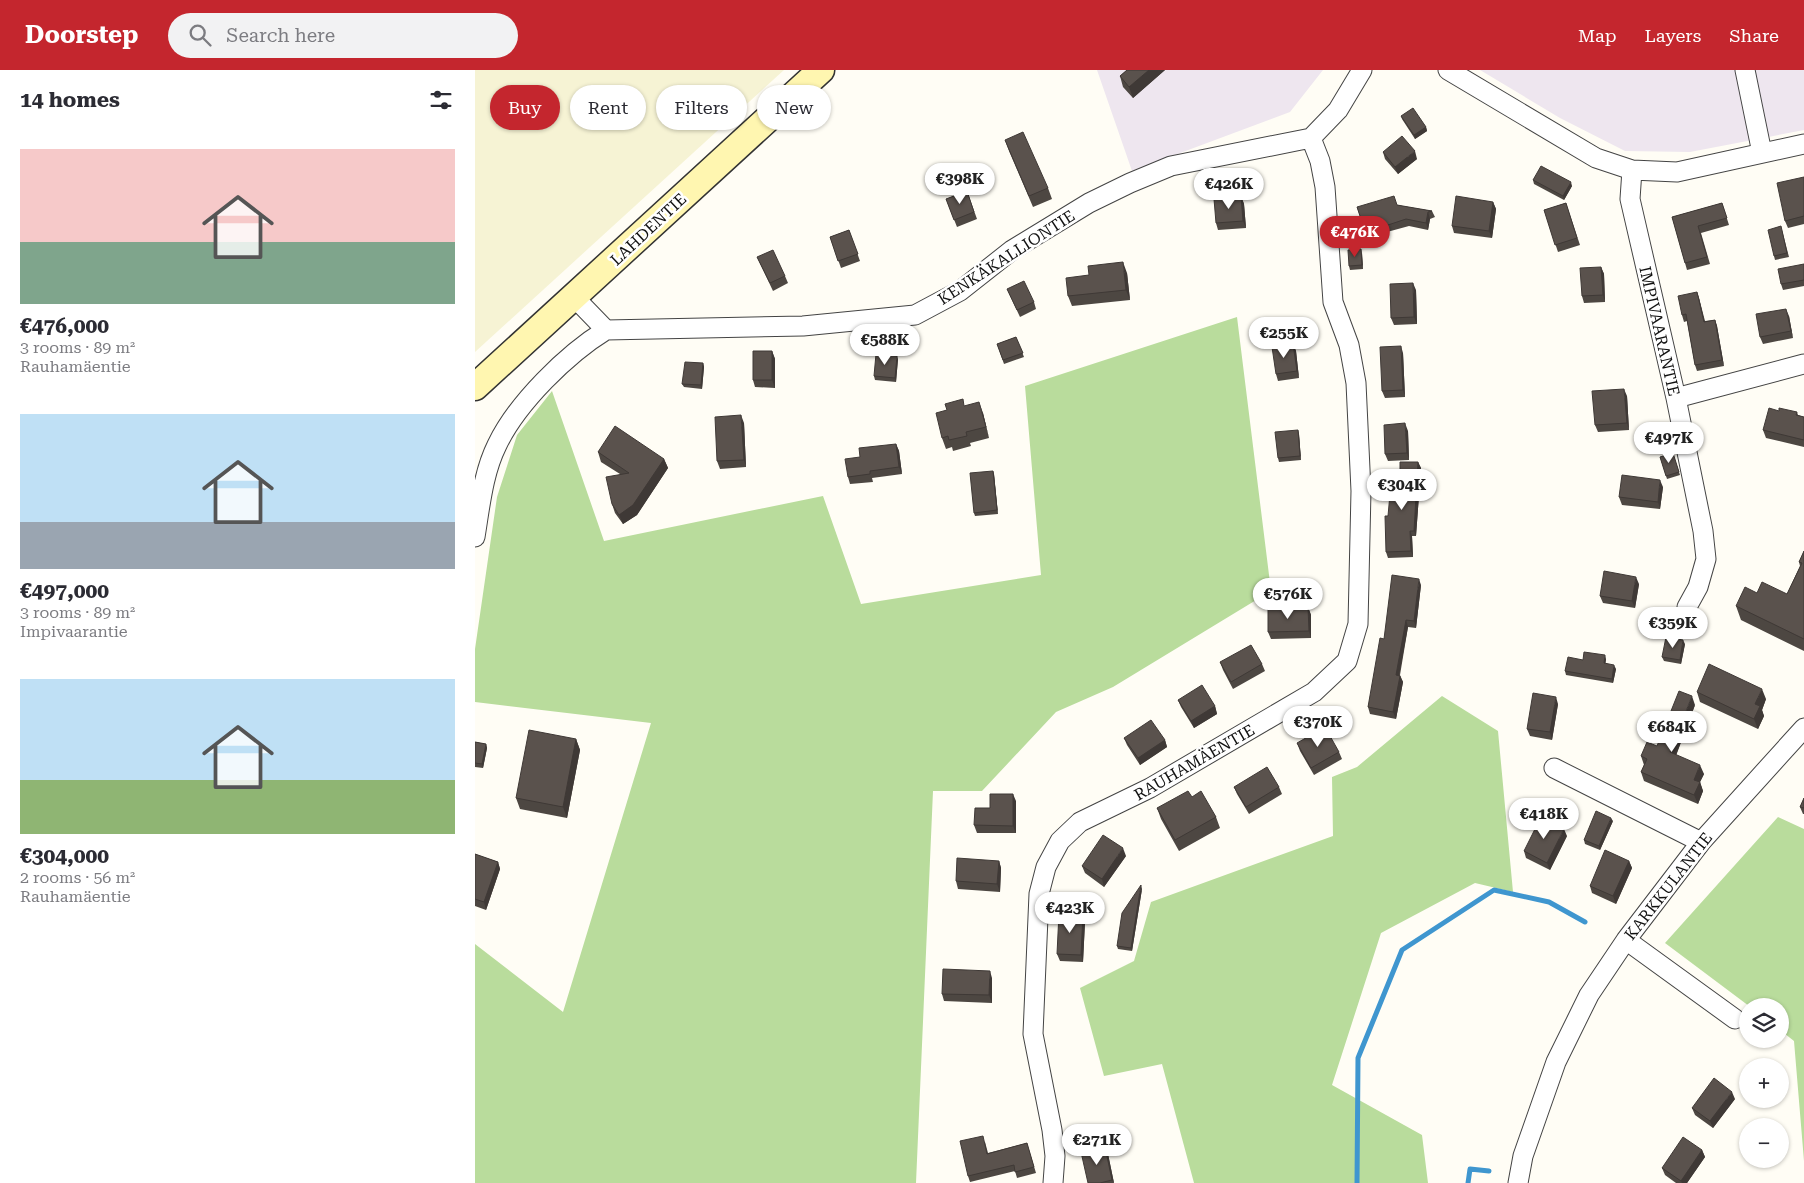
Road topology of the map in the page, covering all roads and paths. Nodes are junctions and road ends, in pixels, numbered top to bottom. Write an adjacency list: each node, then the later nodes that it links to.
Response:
1 (821, 70): 9 (main road, LAHDENTIE)
2 (1362, 70): 5 (street)
3 (1448, 70): 8 (street)
4 (1745, 70): 7 (street)
5 (1311, 138): 10 (street, KENKÄKALLIONTIE); 21 (street, RAUHAMÄENTIE)
6 (1804, 144): 7 (street)
7 (1761, 153): 8 (street)
8 (1632, 170): 13 (street, IMPIVAARANTIE)
9 (574, 297): 10 (street); 12 (main road, LAHDENTIE)
10 (607, 330): 14 (street, KENKÄKALLIONTIE)
11 (1804, 364): 13 (street)
12 (475, 387)
13 (1676, 398): 15 (street, IMPIVAARANTIE)
14 (475, 537)
15 (1687, 607)
16 (1804, 728): 18 (street, KARKKULANTIE)
17 (1554, 768): 18 (street)
18 (1701, 842): 19 (street, KARKKULANTIE)
19 (1626, 940): 20 (street); 22 (street, KARKKULANTIE)
20 (1735, 1019)
21 (1053, 1183)
22 (1518, 1183)

